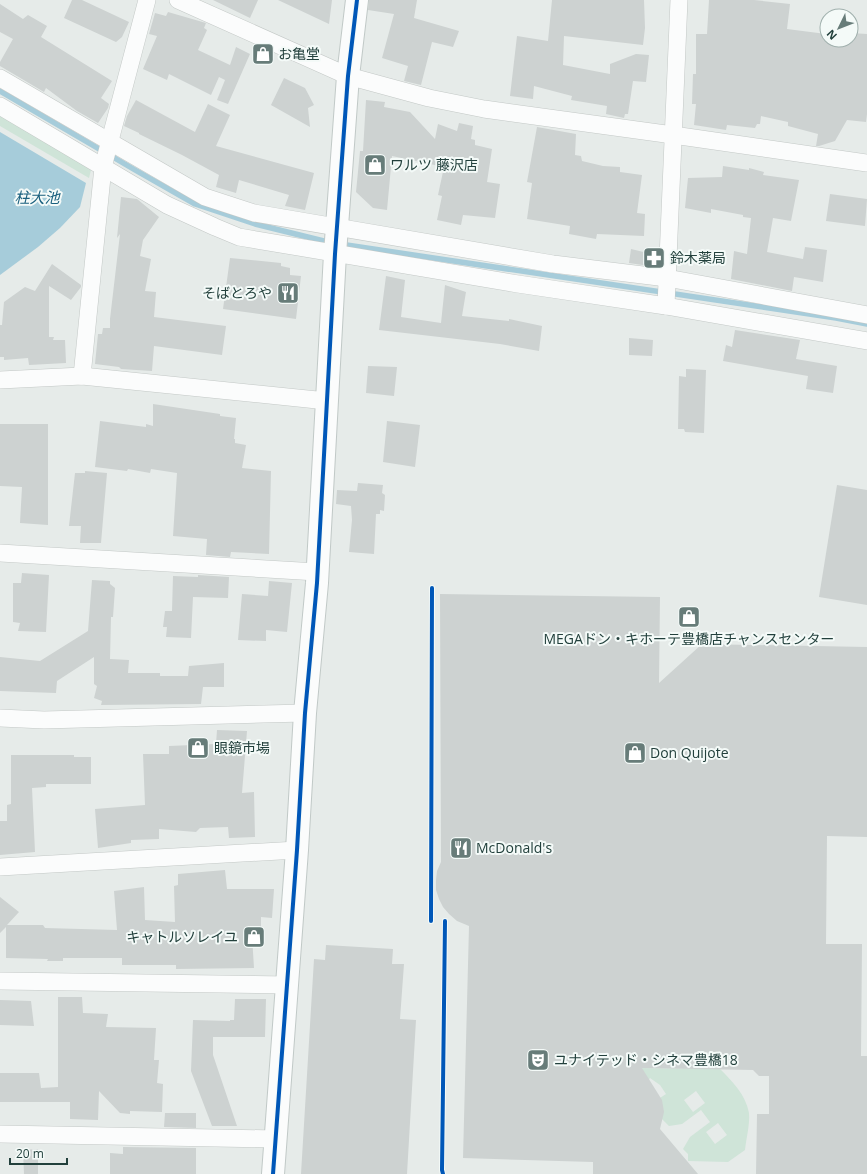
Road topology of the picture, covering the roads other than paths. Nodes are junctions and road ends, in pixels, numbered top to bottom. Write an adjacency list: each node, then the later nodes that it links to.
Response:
1 (147, 0): 9 (street)
2 (178, 0): 5 (street)
3 (357, 0): 5 (street)
4 (679, 0): 8 (street)
5 (348, 76): 8 (street); 12 (street)
6 (0, 78): 9 (street)
7 (0, 106): 11 (street)
8 (673, 134): 10 (street); 14 (street)
9 (110, 141): 11 (street); 12 (street)
10 (867, 163)
11 (103, 167): 13 (street); 18 (street)
12 (337, 228): 13 (street); 14 (street)
13 (335, 254): 15 (street); 20 (street)
14 (667, 278): 15 (street); 16 (street)
15 (666, 306): 17 (street)
16 (867, 315)
17 (867, 341)
18 (82, 376): 19 (street); 20 (street)
19 (0, 380)
20 (327, 401): 22 (street)
21 (0, 553): 22 (street)
22 (317, 572): 23 (street)
23 (305, 713): 24 (street); 25 (street)
24 (0, 718)
25 (297, 850): 26 (street); 28 (street)
26 (0, 867)
27 (0, 981): 28 (street)
28 (287, 985): 30 (street)
29 (0, 1134): 30 (street)
30 (276, 1139): 31 (street)
31 (273, 1174)

